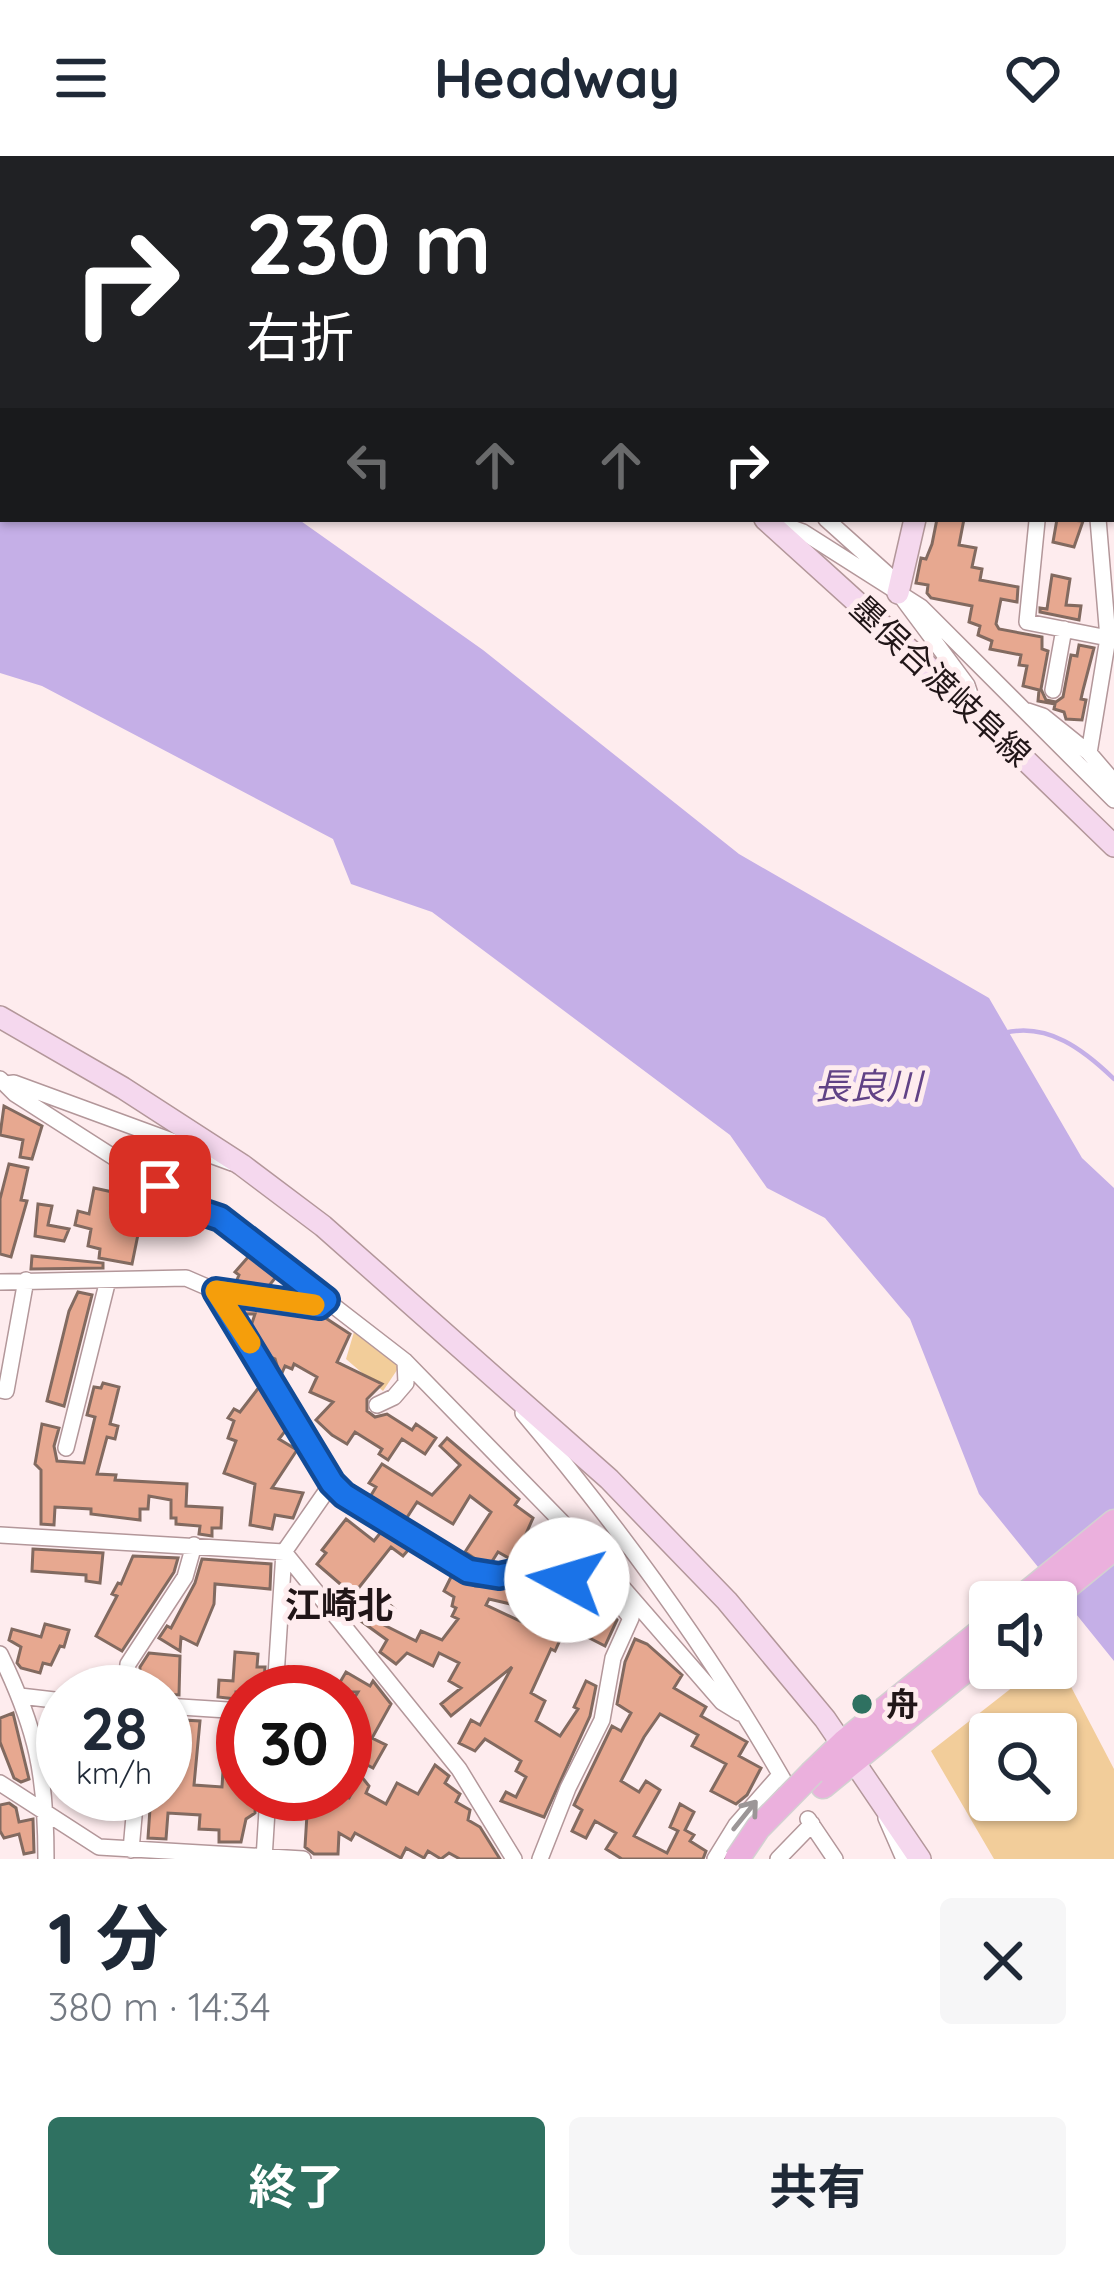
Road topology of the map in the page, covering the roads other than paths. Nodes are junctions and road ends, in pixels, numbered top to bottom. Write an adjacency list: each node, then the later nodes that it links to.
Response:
1 (769, 522): 12 (street, 墨俣合渡岐阜線)
2 (775, 522): 7 (street)
3 (829, 522): 7 (street)
4 (914, 522): 7 (street)
5 (1037, 522): 8 (street)
6 (1098, 522): 9 (street)
7 (899, 589): 11 (street); 12 (street)
8 (1064, 629): 9 (street); 10 (street)
9 (1108, 638): 13 (street)
10 (1053, 690)
11 (1020, 708): 13 (street); 15 (street)
12 (977, 713): 16 (street, 墨俣合渡岐阜線)
13 (1089, 753): 14 (street)
14 (1114, 782)
15 (1114, 800)
16 (1114, 846)
17 (0, 1017): 19 (street)
18 (1, 1084): 19 (street); 24 (street)
19 (242, 1165): 26 (street)
20 (26, 1280): 21 (street); 22 (street); 27 (street)
21 (108, 1280): 23 (street); 29 (street)
22 (0, 1282)
23 (216, 1291): 24 (street); 30 (street)
24 (326, 1300): 25 (street)
25 (405, 1360): 28 (street); 45 (street)
26 (483, 1365): 45 (street); 46 (street)
27 (0, 1390)
28 (377, 1405)
29 (66, 1448)
30 (332, 1483): 35 (street); 62 (street)
31 (1114, 1522): 36 (main road)
32 (0, 1535): 33 (street)
33 (194, 1545): 35 (street); 40 (street)
34 (1114, 1547): 37 (main road)
35 (284, 1552): 41 (street); 61 (street)
36 (1042, 1581)
37 (1073, 1581)
38 (969, 1643): 46 (main road)
39 (0, 1654): 43 (street)
40 (128, 1665)
41 (277, 1665)
42 (969, 1665): 46 (main road)
43 (20, 1696): 44 (street); 47 (street)
44 (36, 1697)
45 (740, 1713): 63 (street, one-way to 45)
46 (858, 1744): 48 (main road); 50 (street)
47 (36, 1745)
48 (818, 1779): 64 (main road, bridge); 65 (main road)
49 (0, 1783): 51 (street)
50 (880, 1797): 68 (street); 69 (street)
51 (36, 1806)
52 (46, 1821): 59 (street)
53 (60, 1821): 56 (street)
54 (134, 1821): 56 (street)
55 (266, 1821): 58 (street)
56 (131, 1850): 57 (street)
57 (175, 1856): 58 (street)
58 (264, 1858): 60 (street)
59 (46, 1859)
60 (304, 1859)
61 (514, 1859)
62 (540, 1859)
63 (715, 1859)
64 (737, 1859)
65 (753, 1859)
66 (778, 1859): 67 (street)
67 (835, 1859)
68 (904, 1859)
69 (920, 1859)

